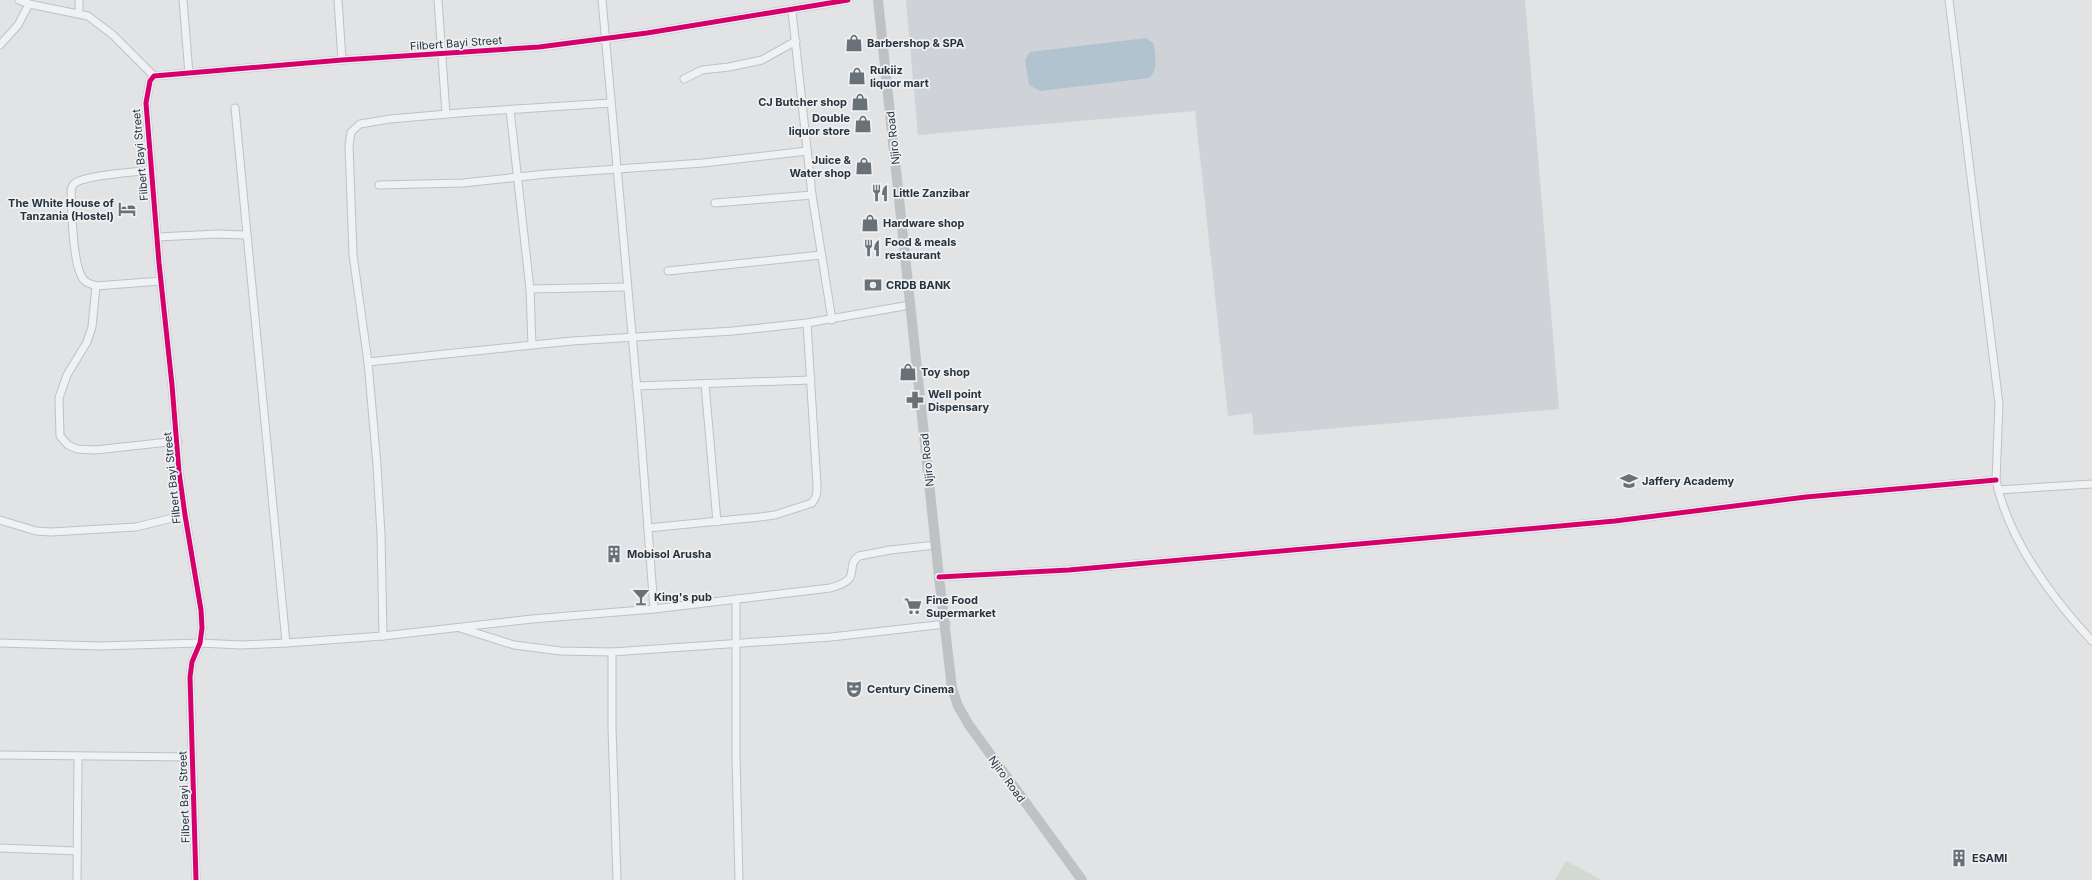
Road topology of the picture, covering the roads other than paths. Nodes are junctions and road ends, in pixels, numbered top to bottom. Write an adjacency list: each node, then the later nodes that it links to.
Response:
1 (19, 0): 10 (street)
2 (79, 0): 12 (street)
3 (183, 0): 18 (street)
4 (338, 0): 17 (street)
5 (438, 0): 16 (street)
6 (602, 0): 13 (street)
7 (848, 0): 11 (street, Filbert Bayi Street)
8 (878, 0): 40 (street, Njiro Road)
9 (1950, 0): 50 (street)
10 (29, 4): 12 (street); 15 (street)
11 (792, 11): 13 (street, Filbert Bayi Street); 14 (street)
12 (79, 13): 19 (street)
13 (606, 38): 16 (street, Filbert Bayi Street); 21 (street)
14 (796, 41): 20 (street); 25 (street)
15 (0, 45)
16 (442, 55): 17 (street, Filbert Bayi Street); 24 (street)
17 (342, 60): 18 (street, Filbert Bayi Street)
18 (190, 74): 19 (street, Filbert Bayi Street)
19 (154, 76): 27 (street, Filbert Bayi Street)
20 (684, 79)
21 (610, 103): 23 (street); 26 (street)
22 (235, 108): 32 (street)
23 (510, 110): 24 (street); 28 (street)
24 (446, 114): 45 (street)
25 (807, 151): 26 (street); 30 (street)
26 (616, 169): 28 (street); 38 (street)
27 (152, 170): 33 (street, Filbert Bayi Street); 37 (street)
28 (519, 176): 29 (street); 39 (street)
29 (379, 185)
30 (812, 195): 31 (street); 34 (street)
31 (715, 203)
32 (246, 235): 33 (street); 67 (street)
33 (158, 237): 36 (street, Filbert Bayi Street)
34 (821, 255): 35 (street); 41 (street)
35 (668, 271)
36 (161, 281): 37 (street); 49 (street, Filbert Bayi Street)
37 (96, 286): 49 (street)
38 (627, 286): 39 (street); 43 (street)
39 (530, 289): 44 (street)
40 (910, 305): 41 (street); 57 (street, Njiro Road)
41 (832, 320): 42 (street)
42 (807, 323): 43 (street); 46 (street)
43 (632, 338): 44 (street); 48 (street)
44 (532, 345): 45 (street)
45 (368, 362): 63 (street)
46 (811, 380): 47 (street); 55 (street)
47 (705, 384): 48 (street); 55 (street)
48 (636, 386): 56 (street)
49 (178, 441): 53 (street, Filbert Bayi Street)
50 (1996, 480): 52 (street); 58 (street)
51 (2092, 484): 52 (street)
52 (1998, 490): 64 (street)
53 (184, 515): 54 (street); 66 (street, Filbert Bayi Street)
54 (0, 520)
55 (717, 522): 56 (street)
56 (648, 528): 60 (street)
57 (936, 545): 58 (street, Njiro Road); 59 (street)
58 (939, 577): 61 (street, Njiro Road)
59 (736, 599): 60 (street); 68 (street)
60 (654, 609): 62 (street)
61 (946, 624): 68 (street); 79 (street, Njiro Road)
62 (458, 627): 63 (street); 69 (street)
63 (383, 636): 67 (street)
64 (2092, 641)
65 (0, 643): 66 (street)
66 (200, 643): 67 (street); 72 (street, Filbert Bayi Street)
67 (286, 643)
68 (736, 643): 69 (street); 78 (street)
69 (612, 652): 77 (street)
70 (0, 755): 71 (street)
71 (78, 757): 72 (street); 74 (street)
72 (192, 757): 76 (street, Filbert Bayi Street)
73 (0, 848): 74 (street)
74 (77, 851): 75 (street)
75 (77, 880)
76 (196, 880)
77 (617, 880)
78 (739, 880)
79 (1082, 880)

